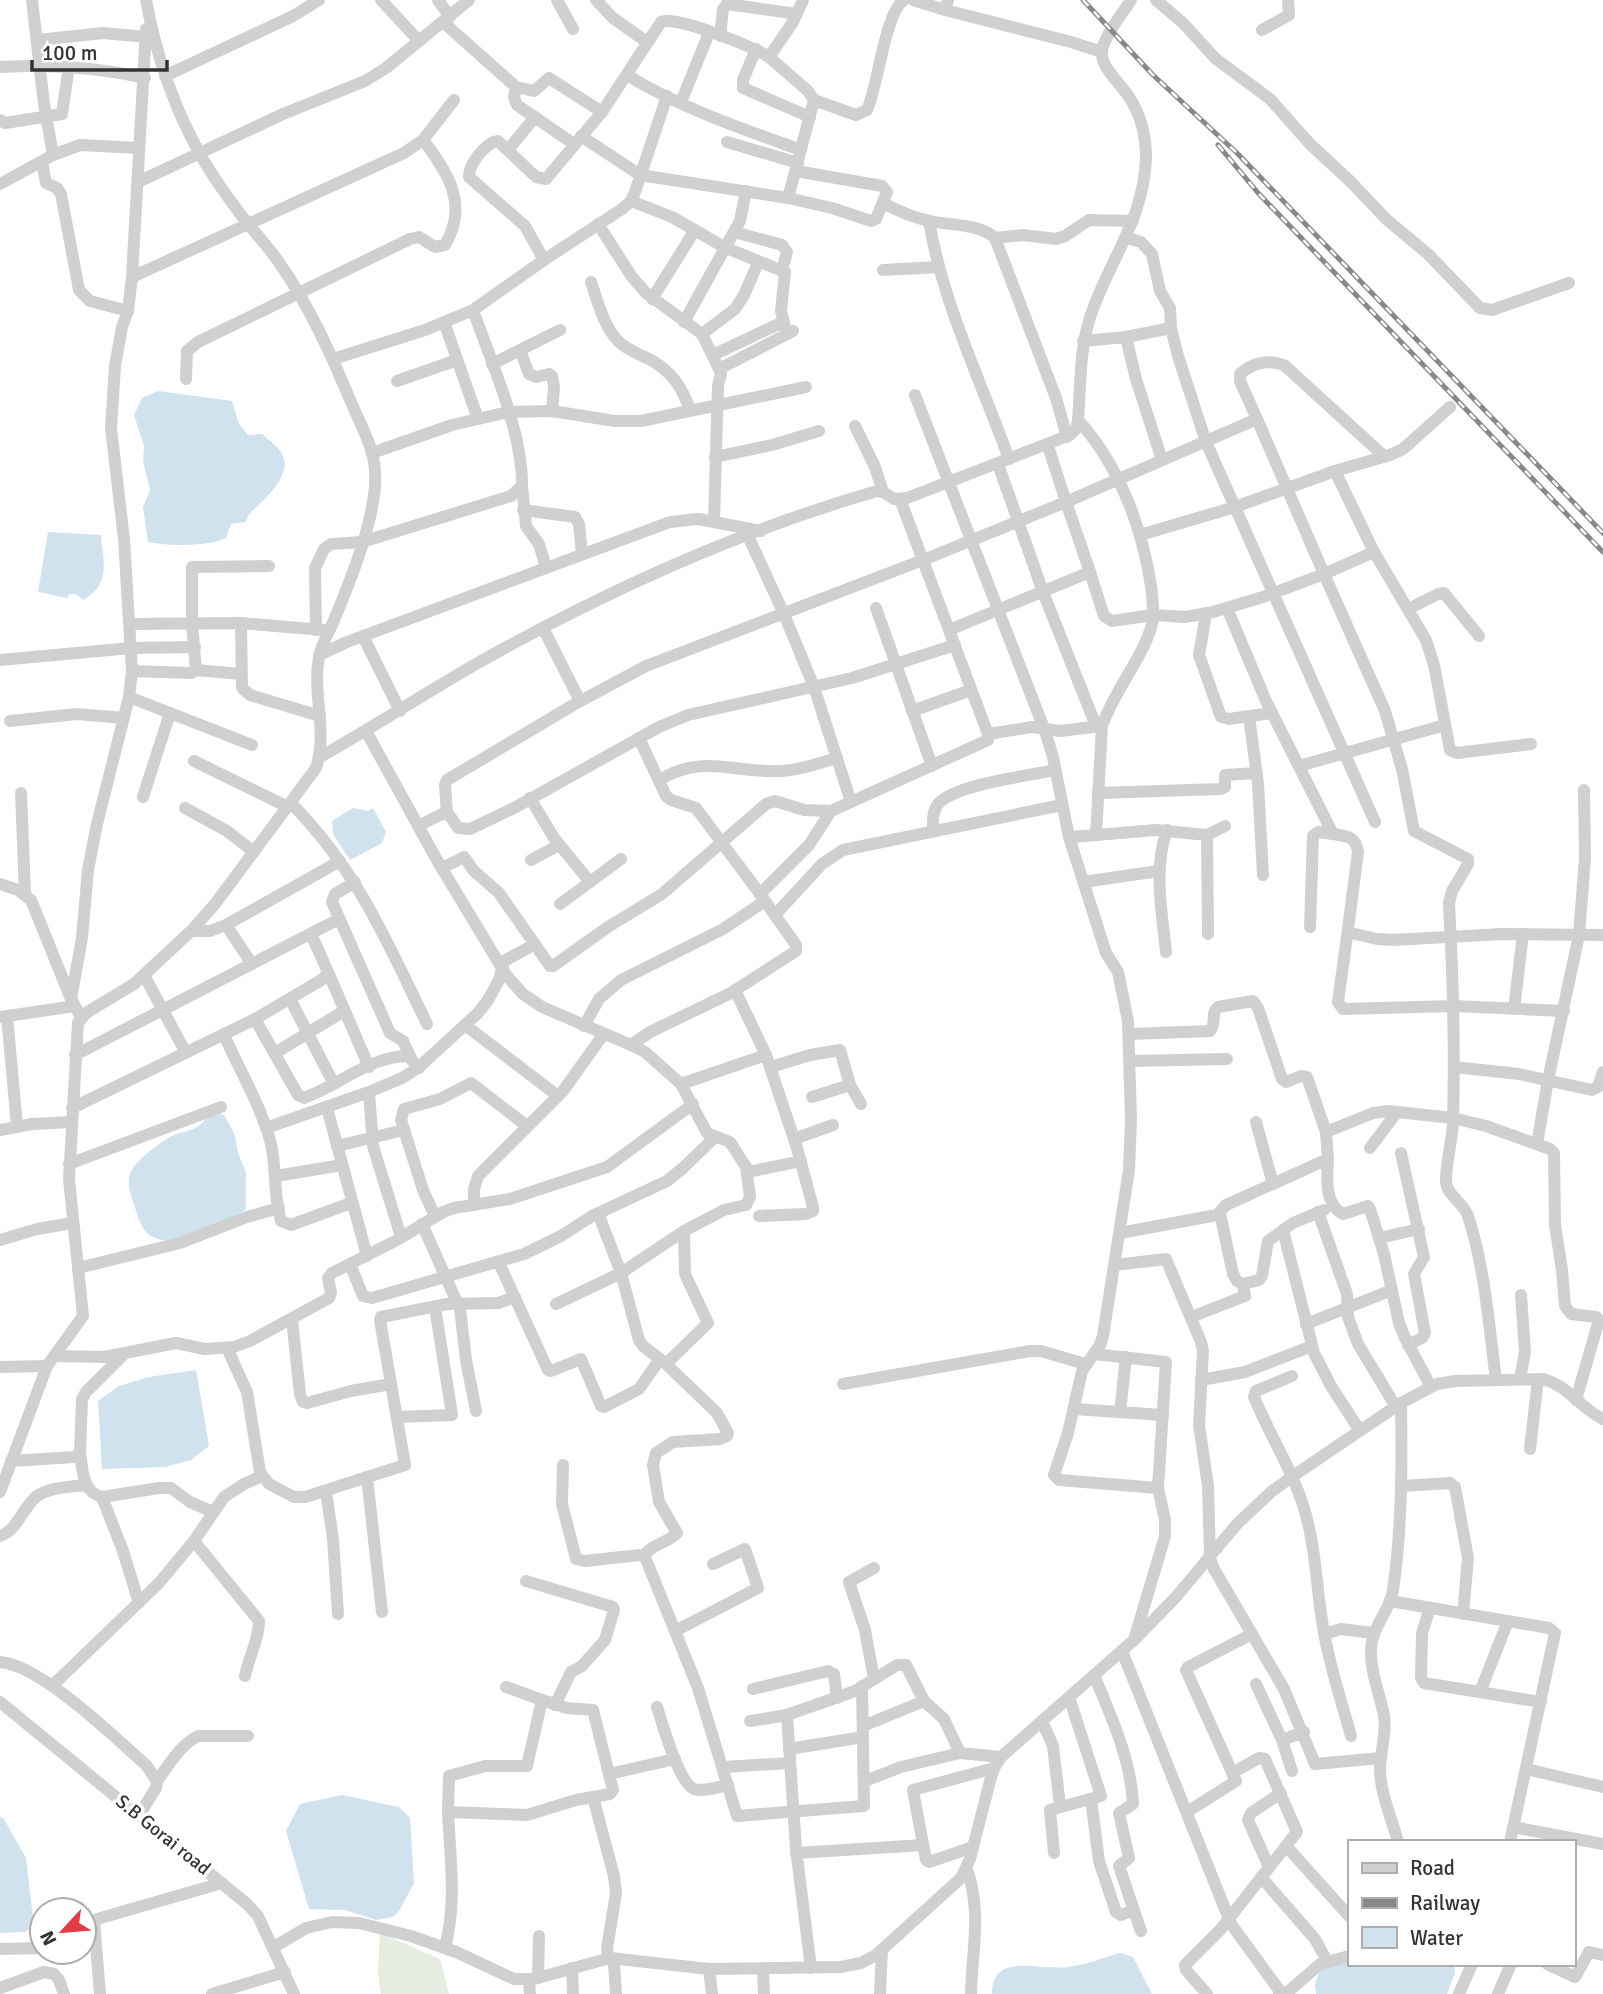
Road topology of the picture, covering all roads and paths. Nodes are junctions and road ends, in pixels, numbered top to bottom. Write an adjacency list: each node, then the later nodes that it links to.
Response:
1 (32, 0): 22 (street)
2 (319, 0): 32 (street)
3 (381, 0): 23 (street)
4 (438, 0): 17 (street)
5 (469, 0): 17 (street)
6 (557, 0): 18 (street)
7 (596, 0): 24 (street)
8 (803, 0): 16 (street)
9 (904, 0): 37 (street)
10 (912, 0): 15 (street)
11 (1130, 0): 26 (street)
12 (1156, 0): 75 (street)
13 (1288, 0): 19 (street)
14 (147, 5): 21 (street); 32 (street)
15 (947, 5): 26 (street)
16 (797, 14): 20 (street); 27 (street)
17 (446, 20): 23 (street); 34 (street)
18 (573, 29)
19 (1262, 30)
20 (715, 34): 24 (street); 25 (street); 38 (street)
21 (146, 37): 22 (street); 33 (street)
22 (38, 40): 28 (street)
23 (418, 40): 49 (street)
24 (647, 43): 31 (street)
25 (756, 49): 27 (street); 41 (street)
26 (1102, 52): 60 (street)
27 (769, 57): 37 (street)
28 (39, 65): 29 (street); 30 (street); 42 (street)
29 (69, 66): 33 (street); 42 (street)
30 (0, 67)
31 (627, 75): 35 (street); 39 (street)
32 (165, 76): 49 (street)
33 (145, 78): 47 (street)
34 (516, 87): 39 (street); 40 (street)
35 (667, 96): 38 (street); 52 (street)
36 (454, 100): 44 (street)
37 (814, 100): 41 (street)
38 (681, 102): 51 (street)
39 (602, 112): 45 (street)
40 (536, 117): 45 (street); 48 (street)
41 (810, 117): 51 (street)
42 (46, 118): 43 (street); 50 (street)
43 (0, 120)
44 (423, 139): 61 (street); 76 (street)
45 (578, 140): 48 (street); 52 (street)
46 (727, 142): 51 (street)
47 (139, 148): 50 (street); 53 (street)
48 (508, 150): 68 (street)
49 (199, 154): 53 (street); 61 (street)
50 (48, 159): 54 (street); 79 (street)
51 (798, 161): 56 (street); 58 (street)
52 (640, 175): 55 (street); 57 (street)
53 (138, 182): 73 (street)
54 (0, 184)
55 (746, 191): 56 (street); 64 (street)
56 (788, 198): 58 (street)
57 (631, 201): 62 (street); 63 (street)
58 (883, 203): 59 (street)
59 (929, 221): 66 (street); 70 (street)
60 (1133, 221): 65 (street); 66 (street)
61 (247, 223): 73 (street); 76 (street)
62 (598, 223): 68 (street); 77 (street)
63 (695, 230): 67 (street); 77 (street)
64 (734, 232): 67 (street); 71 (street)
65 (1127, 237): 82 (street); 87 (street)
66 (995, 238): 108 (street)
67 (724, 247): 69 (street); 80 (street)
68 (544, 260): 78 (street)
69 (758, 263): 71 (street); 85 (street)
70 (939, 267): 72 (street); 115 (street)
71 (782, 270): 83 (street)
72 (883, 270)
73 (132, 277): 79 (street)
74 (591, 282): 100 (street)
75 (1569, 283)
76 (300, 292): 90 (street); 94 (street)
77 (652, 299): 80 (street)
78 (473, 310): 81 (street); 92 (street)
79 (128, 311): 149 (street)
80 (684, 322): 85 (street)
81 (444, 323): 90 (street); 91 (street)
82 (1171, 328): 86 (street); 109 (street)
83 (788, 329): 89 (street); 93 (street)
84 (560, 330): 88 (street)
85 (702, 334): 89 (street)
86 (1126, 337): 87 (street); 114 (street)
87 (1083, 341): 105 (street)
88 (520, 350): 92 (street); 101 (street)
89 (713, 355): 93 (street)
90 (333, 359): 111 (street)
91 (457, 360): 95 (street); 103 (street)
92 (492, 364): 102 (street)
93 (719, 369): 98 (street)
94 (186, 379)
95 (397, 381)
96 (806, 387): 98 (street)
97 (915, 395): 118 (street)
98 (718, 405): 100 (street); 112 (street)
99 (1450, 407): 113 (street)
100 (690, 410): 101 (street)
101 (552, 411): 102 (street)
102 (508, 412): 103 (street); 119 (street)
103 (478, 418): 111 (street)
104 (1257, 419): 109 (street); 113 (street); 120 (street)
105 (1079, 420): 108 (street); 117 (street)
106 (855, 426): 121 (street)
107 (819, 431): 112 (street)
108 (1067, 437): 110 (street)
109 (1206, 442): 114 (street); 124 (street)
110 (1048, 446): 115 (street); 123 (street)
111 (372, 453): 131 (street)
112 (715, 457): 126 (street)
113 (1385, 457): 116 (street)
114 (1163, 460): 117 (street)
115 (1004, 461): 118 (street); 127 (street)
116 (1335, 471): 120 (street); 132 (street)
117 (1117, 479): 123 (street); 129 (street)
118 (950, 482): 122 (street); 130 (street)
119 (522, 486): 125 (street); 131 (street)
120 (1287, 487): 124 (street); 138 (street)
121 (883, 492): 122 (street); 128 (street)
122 (901, 499): 134 (street)
123 (1066, 502): 127 (street); 137 (street)
124 (1236, 507): 129 (street); 140 (street)
125 (523, 510): 133 (street); 136 (street)
126 (714, 521): 128 (street); 133 (street)
127 (1018, 522): 130 (street); 139 (street)
128 (754, 534): 145 (street); 151 (street)
129 (1140, 535): 147 (street)
130 (972, 540): 134 (street); 143 (street)
131 (362, 542): 152 (street); 154 (street)
132 (1374, 552): 138 (street); 144 (street)
133 (582, 554): 136 (street)
134 (923, 560): 145 (street); 153 (street)
135 (269, 566): 150 (street)
136 (547, 567): 155 (street)
137 (1090, 572): 139 (street); 147 (street)
138 (1324, 574): 140 (street); 184 (street)
139 (1043, 592): 143 (street); 179 (street)
140 (1275, 593): 142 (street); 187 (street)
141 (876, 608): 162 (street)
142 (1227, 608): 146 (street); 173 (street)
143 (997, 609): 153 (street); 180 (street)
144 (1408, 609): 156 (street); 178 (street)
145 (784, 614): 166 (street); 169 (street)
146 (1206, 614): 147 (street); 175 (street)
147 (1153, 615): 179 (street)
148 (241, 623): 150 (street); 152 (street); 165 (street)
149 (130, 624): 150 (street); 159 (street)
150 (192, 624): 158 (street)
151 (544, 628): 169 (street); 170 (street)
152 (316, 630): 154 (street)
153 (949, 630): 157 (street)
154 (330, 631): 160 (street)
155 (363, 636): 160 (street); 170 (street)
156 (1479, 636)
157 (955, 645): 162 (street); 167 (street)
158 (195, 647): 159 (street); 163 (street)
159 (131, 648): 161 (street); 164 (street)
160 (319, 655): 174 (street)
161 (0, 660)
162 (895, 665): 166 (street); 171 (street)
163 (196, 670): 164 (street); 165 (street)
164 (132, 671): 168 (street)
165 (241, 674): 174 (street)
166 (814, 687): 183 (street); 189 (street)
167 (971, 690): 171 (street); 182 (street)
168 (130, 697): 172 (street); 176 (street)
169 (580, 701): 206 (street)
170 (400, 710): 181 (street)
171 (912, 710): 191 (street)
172 (170, 713): 186 (street); 199 (street)
173 (1272, 713): 175 (street); 192 (street)
174 (320, 716): 188 (street)
175 (1249, 716): 194 (street)
176 (124, 718): 177 (street); 253 (street)
177 (10, 721)
178 (1445, 725): 184 (street); 185 (street)
179 (1099, 726): 180 (street); 198 (street)
180 (1044, 729): 182 (street); 193 (street)
181 (366, 731): 188 (street); 208 (street)
182 (988, 734): 191 (street)
183 (639, 738): 195 (street); 200 (street)
184 (1394, 738): 187 (street); 243 (street)
185 (1531, 744)
186 (252, 745)
187 (1344, 752): 192 (street); 207 (street)
188 (320, 757): 202 (street)
189 (837, 758): 195 (street); 201 (street)
190 (194, 761): 202 (street)
191 (932, 766): 201 (street)
192 (1299, 766): 212 (street)
193 (1055, 770): 203 (street); 211 (street)
194 (1257, 773): 198 (street); 224 (street)
195 (659, 780): 216 (street)
196 (1584, 790): 241 (street)
197 (21, 793): 229 (street)
198 (1098, 793): 213 (street)
199 (143, 797)
200 (530, 798): 206 (street); 217 (street)
201 (851, 803): 205 (street)
202 (289, 805): 218 (street); 221 (street)
203 (1062, 805): 211 (street); 215 (street)
204 (185, 808): 218 (street)
205 (831, 811): 216 (street); 230 (street)
206 (447, 814): 208 (street)
207 (1375, 822)
208 (418, 826): 222 (street)
209 (1225, 826): 214 (street)
210 (1167, 830): 213 (street); 214 (street); 223 (street)
211 (933, 831): 232 (street)
212 (1333, 834): 235 (street); 236 (street)
213 (1096, 835): 215 (street)
214 (1207, 835): 239 (street)
215 (1069, 837): 227 (street)
216 (723, 842): 230 (street); 244 (street)
217 (559, 845): 220 (street); 226 (street)
218 (254, 852): 237 (street)
219 (621, 859): 226 (street)
220 (531, 860)
221 (340, 861): 225 (street); 234 (street)
222 (442, 868): 244 (street); 247 (street)
223 (1159, 871): 227 (street); 245 (street)
224 (1263, 875)
225 (355, 882): 233 (street); 260 (street)
226 (590, 882): 231 (street)
227 (1083, 882): 264 (street)
228 (0, 884): 229 (street)
229 (26, 894): 253 (street)
230 (763, 897): 232 (street); 262 (street)
231 (560, 904)
232 (775, 915): 250 (street)
233 (339, 919): 238 (street); 274 (street)
234 (226, 925): 237 (street); 246 (street)
235 (1310, 927)
236 (1348, 929): 243 (street); 252 (street)
237 (191, 931): 249 (street)
238 (311, 934): 246 (street); 248 (street)
239 (1208, 934)
240 (1523, 934): 241 (street); 243 (street); 254 (street)
241 (1579, 935): 242 (street); 257 (street)
242 (1603, 935)
243 (1451, 938): 252 (street)
244 (535, 944): 247 (street)
245 (1166, 952)
246 (253, 964): 255 (street)
247 (501, 967): 261 (street); 262 (street)
248 (327, 972): 251 (street); 256 (street)
249 (144, 975): 253 (street); 255 (street)
250 (735, 990): 267 (street); 272 (street)
251 (290, 999): 259 (street); 263 (street)
252 (1454, 1006): 254 (street); 276 (street)
253 (75, 1008): 258 (street); 270 (street)
254 (1514, 1009): 257 (street)
255 (163, 1010): 268 (street); 270 (street)
256 (344, 1011): 263 (street); 275 (street)
257 (1564, 1011): 278 (street)
258 (4, 1016): 295 (street)
259 (256, 1019): 265 (street); 269 (street)
260 (427, 1024)
261 (465, 1025): 274 (street); 283 (street)
262 (584, 1026): 266 (street)
263 (308, 1033): 269 (street); 279 (street)
264 (1129, 1034): 273 (street); 300 (street)
265 (224, 1035): 268 (street); 297 (street)
266 (603, 1035): 267 (street); 283 (street)
267 (631, 1045): 280 (street)
268 (186, 1053): 288 (street)
269 (275, 1053): 279 (street)
270 (75, 1055): 288 (street)
271 (1227, 1059): 273 (street)
272 (768, 1061): 280 (street); 281 (street); 303 (street)
273 (1130, 1061): 329 (street)
274 (415, 1063): 275 (street); 282 (street)
275 (369, 1066): 279 (street)
276 (1454, 1067): 278 (street); 291 (street)
277 (1603, 1072): 278 (street)
278 (1548, 1080): 304 (street)
279 (334, 1084)
280 (681, 1084): 285 (street)
281 (850, 1085): 284 (street); 286 (street)
282 (369, 1092): 289 (street); 302 (street)
283 (558, 1097): 296 (street)
284 (812, 1097)
285 (693, 1104): 301 (street); 316 (street)
286 (860, 1104)
287 (221, 1107): 310 (street)
288 (72, 1108): 292 (street)
289 (327, 1108): 297 (street); 305 (street)
290 (1398, 1112): 291 (street); 300 (street); 306 (street)
291 (1453, 1118): 304 (street); 365 (street)
292 (71, 1122): 295 (street); 310 (street)
293 (1256, 1122): 314 (street)
294 (833, 1125): 303 (street)
295 (18, 1126): 298 (street)
296 (527, 1126): 299 (street); 316 (street)
297 (266, 1128): 313 (street)
298 (0, 1130)
299 (404, 1130): 302 (street); 322 (street)
300 (1326, 1132): 308 (street)
301 (715, 1137): 312 (street); 320 (street)
302 (372, 1138): 305 (street); 330 (street)
303 (794, 1139): 309 (street)
304 (1537, 1144): 369 (street)
305 (337, 1146): 311 (street)
306 (1370, 1148)
307 (1401, 1153): 326 (street)
308 (1328, 1158): 314 (street); 317 (street)
309 (800, 1160): 312 (street); 323 (street)
310 (69, 1164): 324 (street)
311 (342, 1165): 313 (street); 315 (street)
312 (748, 1172): 328 (street)
313 (276, 1176): 318 (street)
314 (1273, 1184): 321 (street)
315 (351, 1203): 318 (street); 333 (street)
316 (474, 1205): 322 (street)
317 (1335, 1207): 319 (street); 331 (street)
318 (279, 1208): 337 (street)
319 (1318, 1212): 327 (street); 347 (street)
320 (598, 1213): 334 (street); 338 (street)
321 (1220, 1213): 329 (street); 340 (street)
322 (435, 1216): 325 (street)
323 (759, 1216)
324 (73, 1223): 332 (street); 337 (street)
325 (422, 1224): 330 (street); 339 (street)
326 (1419, 1229): 331 (street); 351 (street)
327 (1283, 1230): 340 (street); 350 (street)
328 (684, 1231): 338 (street); 358 (street)
329 (1120, 1233): 336 (street)
330 (401, 1237): 333 (street)
331 (1379, 1238): 341 (street)
332 (0, 1240)
333 (367, 1256): 335 (street)
334 (499, 1263): 339 (street); 343 (street)
335 (350, 1264): 339 (street); 349 (street)
336 (1115, 1265): 348 (street); 354 (street)
337 (78, 1268): 357 (street)
338 (621, 1273): 345 (street); 358 (street)
339 (445, 1278): 344 (street)
340 (1243, 1284): 348 (street)
341 (1392, 1290): 347 (street); 351 (street)
342 (1521, 1295): 362 (street)
343 (515, 1297): 344 (street); 358 (street)
344 (458, 1303): 346 (street); 372 (street)
345 (556, 1304)
346 (435, 1307): 366 (street); 375 (street)
347 (1348, 1308): 350 (street); 370 (street)
348 (1191, 1317): 364 (street)
349 (292, 1319): 353 (street); 366 (street)
350 (1306, 1324): 352 (street)
351 (1408, 1345): 368 (street)
352 (1312, 1346): 364 (street); 377 (street)
353 (227, 1348): 355 (street); 382 (street)
354 (1094, 1353): 356 (street); 359 (street)
355 (123, 1355): 357 (street); 379 (street)
356 (1126, 1357): 373 (street); 374 (street)
357 (51, 1361): 360 (street); 380 (street)
358 (663, 1361): 394 (street)
359 (1085, 1364): 367 (street); 371 (street)
360 (0, 1367)
361 (1292, 1376): 383 (street)
362 (1520, 1379): 363 (street); 365 (street)
363 (1538, 1379): 369 (street); 378 (street)
364 (1201, 1380): 395 (street)
365 (1496, 1380): 368 (street)
366 (391, 1384): 375 (street)
367 (843, 1384)
368 (1431, 1387): 370 (street)
369 (1576, 1400): 376 (street)
370 (1398, 1405): 377 (street); 386 (street)
371 (1074, 1409): 373 (street); 387 (street)
372 (476, 1411)
373 (1120, 1412): 374 (street)
374 (1163, 1415): 387 (street)
375 (397, 1417): 384 (street)
376 (1603, 1419)
377 (1360, 1431): 383 (street)
378 (1530, 1449)
379 (80, 1453): 380 (street); 385 (street)
380 (11, 1461): 389 (street)
381 (563, 1465): 394 (street)
382 (262, 1476): 388 (street); 391 (street)
383 (1293, 1476): 395 (street); 409 (street)
384 (367, 1477): 388 (street); 402 (street)
385 (86, 1485): 390 (street); 392 (street)
386 (1401, 1486): 399 (street); 404 (street)
387 (1158, 1488): 410 (street)
388 (326, 1491): 403 (street)
389 (0, 1492)
390 (102, 1497): 391 (street); 400 (street)
391 (213, 1512): 393 (street)
392 (0, 1536)
393 (194, 1541): 400 (street); 414 (street)
394 (644, 1556): 406 (street)
395 (1210, 1558): 408 (street); 410 (street)
396 (713, 1564): 406 (street)
397 (874, 1568): 415 (street)
398 (526, 1581): 426 (street)
399 (1390, 1601): 401 (street); 407 (street)
400 (139, 1603): 417 (street)
401 (1430, 1608): 404 (street); 421 (street)
402 (382, 1612)
403 (338, 1614)
404 (1463, 1614): 405 (street)
405 (1508, 1621): 421 (street); 427 (street)
406 (675, 1631): 443 (street)
407 (1373, 1633): 409 (street); 439 (street)
408 (1252, 1634): 433 (street); 446 (street)
409 (1324, 1634): 435 (street)
410 (1134, 1640): 411 (street)
411 (1122, 1651): 413 (street); 457 (street)
412 (0, 1662): 417 (street)
413 (1094, 1675): 422 (street); 472 (street)
414 (245, 1676)
415 (874, 1679): 418 (street); 424 (street)
416 (1256, 1684): 436 (street)
417 (53, 1685): 448 (street)
418 (862, 1686): 423 (street); 432 (street)
419 (506, 1687): 426 (street)
420 (752, 1689): 423 (street)
421 (1480, 1692): 427 (street)
422 (1069, 1697): 431 (street); 454 (street)
423 (837, 1698): 429 (street)
424 (925, 1701): 432 (street); 438 (street)
425 (0, 1702): 459 (street, S.B Gorai road)
426 (549, 1702): 447 (street); 456 (street)
427 (1541, 1702): 444 (street)
428 (657, 1707): 440 (street)
429 (787, 1715): 430 (street); 437 (street)
430 (750, 1721)
431 (1042, 1721): 441 (street); 455 (street)
432 (863, 1731): 437 (street); 449 (street)
433 (1304, 1732): 436 (street); 439 (street)
434 (248, 1736): 448 (street)
435 (1351, 1736)
436 (1282, 1740): 445 (street)
437 (789, 1749): 442 (street)
438 (960, 1753): 441 (street); 449 (street)
439 (1381, 1758): 461 (street)
440 (675, 1759): 447 (street); 450 (street)
441 (998, 1762): 464 (street); 465 (street)
442 (790, 1763): 443 (street); 458 (street)
443 (723, 1767): 450 (street)
444 (1526, 1769): 451 (street); 460 (street)
445 (1292, 1772)
446 (1232, 1773): 452 (street); 457 (street)
447 (609, 1774): 453 (street)
448 (157, 1781): 459 (street)
449 (865, 1781): 458 (street)
450 (728, 1785): 458 (street)
451 (1603, 1787)
452 (1281, 1793): 466 (street); 470 (street)
453 (593, 1797): 456 (street); 485 (street)
454 (1091, 1799): 455 (street); 472 (street)
455 (1060, 1806): 468 (street)
456 (448, 1812): 479 (street)
457 (1187, 1812): 474 (street)
458 (794, 1813): 467 (street)
459 (139, 1815): 471 (street, S.B Gorai road)
460 (1514, 1827): 462 (street); 463 (street)
461 (1397, 1840)
462 (1511, 1840)
463 (1603, 1844)
464 (923, 1845): 465 (street); 467 (street)
465 (973, 1847): 469 (street)
466 (1287, 1847): 470 (street); 473 (street)
467 (796, 1853): 492 (street)
468 (1054, 1853)
469 (967, 1869): 482 (street); 508 (street)
470 (1265, 1872): 474 (street); 486 (street)
471 (222, 1883): 475 (street); 478 (street, S.B Gorai road)
472 (1134, 1910): 476 (street)
473 (1348, 1915)
474 (1228, 1917): 509 (street); 510 (street)
475 (98, 1919)
476 (1142, 1931)
477 (539, 1936): 496 (street)
478 (274, 1947): 479 (street); 495 (street, S.B Gorai road)
479 (445, 1947): 496 (street)
480 (28, 1949): 481 (street)
481 (0, 1950)
482 (882, 1950): 492 (street); 507 (street)
483 (1603, 1955): 490 (street)
484 (1348, 1956): 486 (street)
485 (610, 1958): 491 (street); 493 (street); 504 (street)
486 (1327, 1961): 510 (street)
487 (95, 1966): 499 (street)
488 (1471, 1966): 511 (street)
489 (1510, 1966): 512 (street)
490 (1551, 1966)
491 (572, 1968): 496 (street); 503 (street)
492 (811, 1968): 494 (street)
493 (709, 1969): 494 (street); 505 (street)
494 (763, 1969): 506 (street)
495 (285, 1972): 500 (street); 501 (street, S.B Gorai road)
496 (534, 1979): 502 (street)
497 (0, 1988): 498 (street)
498 (64, 1994)
499 (100, 1994)
500 (212, 1994)
501 (294, 1994)
502 (530, 1994)
503 (573, 1994)
504 (616, 1994)
505 (712, 1994)
506 (764, 1994)
507 (880, 1994)
508 (971, 1994)
509 (1207, 1994)
510 (1281, 1994)
511 (1459, 1994)
512 (1498, 1994)

